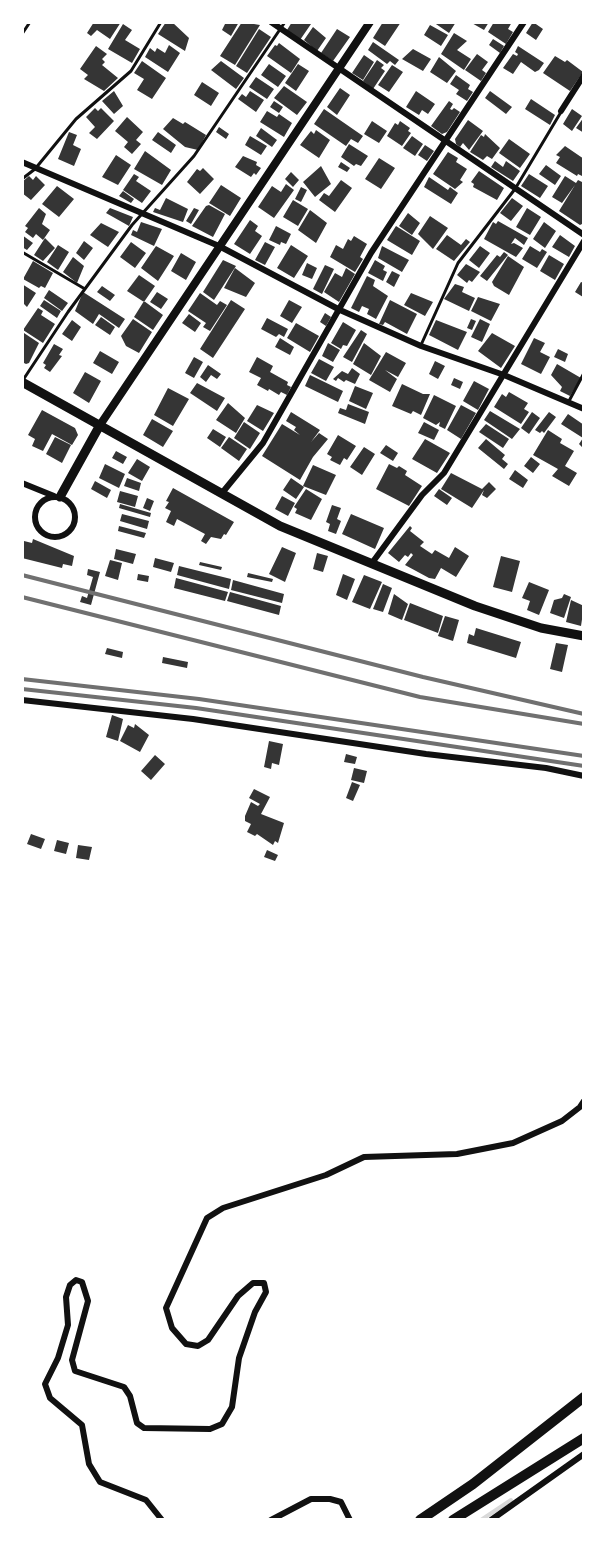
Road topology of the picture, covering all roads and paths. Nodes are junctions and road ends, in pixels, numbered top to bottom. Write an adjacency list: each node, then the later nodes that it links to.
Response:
1 (30, 22): 8 (lane)
2 (161, 22): 14 (lane)
3 (271, 22): 7 (street)
4 (285, 22): 7 (lane)
5 (370, 22): 9 (street)
6 (524, 22): 12 (street)
7 (280, 29): 9 (street); 17 (lane)
8 (22, 34)
9 (339, 70): 12 (street); 20 (street)
10 (584, 75): 11 (street)
11 (561, 111): 16 (lane)
12 (445, 140): 16 (street); 23 (street)
13 (22, 162): 14 (street)
14 (35, 169): 15 (lane); 17 (street)
15 (22, 179)
16 (515, 189): 18 (street); 24 (lane)
17 (143, 212): 20 (street); 22 (lane)
18 (584, 235)
19 (584, 241): 26 (street)
20 (219, 246): 23 (street); 30 (street)
21 (22, 252): 22 (lane)
22 (85, 289): 27 (lane)
23 (340, 310): 24 (street); 32 (street)
24 (421, 346): 26 (street)
25 (584, 373): 28 (lane)
26 (504, 375): 28 (street); 34 (street)
27 (22, 382): 30 (main road)
28 (568, 403): 29 (street)
29 (584, 409)
30 (100, 425): 32 (main road); 33 (main road)
31 (22, 483): 33 (street)
32 (222, 494): 34 (main road)
33 (57, 496): 33 (street)
34 (372, 563): 35 (main road)
35 (584, 636)
36 (22, 700): 37 (street)
37 (584, 776)
38 (584, 1101): 42 (street)
39 (584, 1397): 45 (highway)
40 (584, 1438): 46 (highway)
41 (584, 1454): 47 (street)
42 (162, 1520)
43 (271, 1520): 44 (street)
44 (350, 1520)
45 (420, 1520)
46 (453, 1520)
47 (491, 1520)

